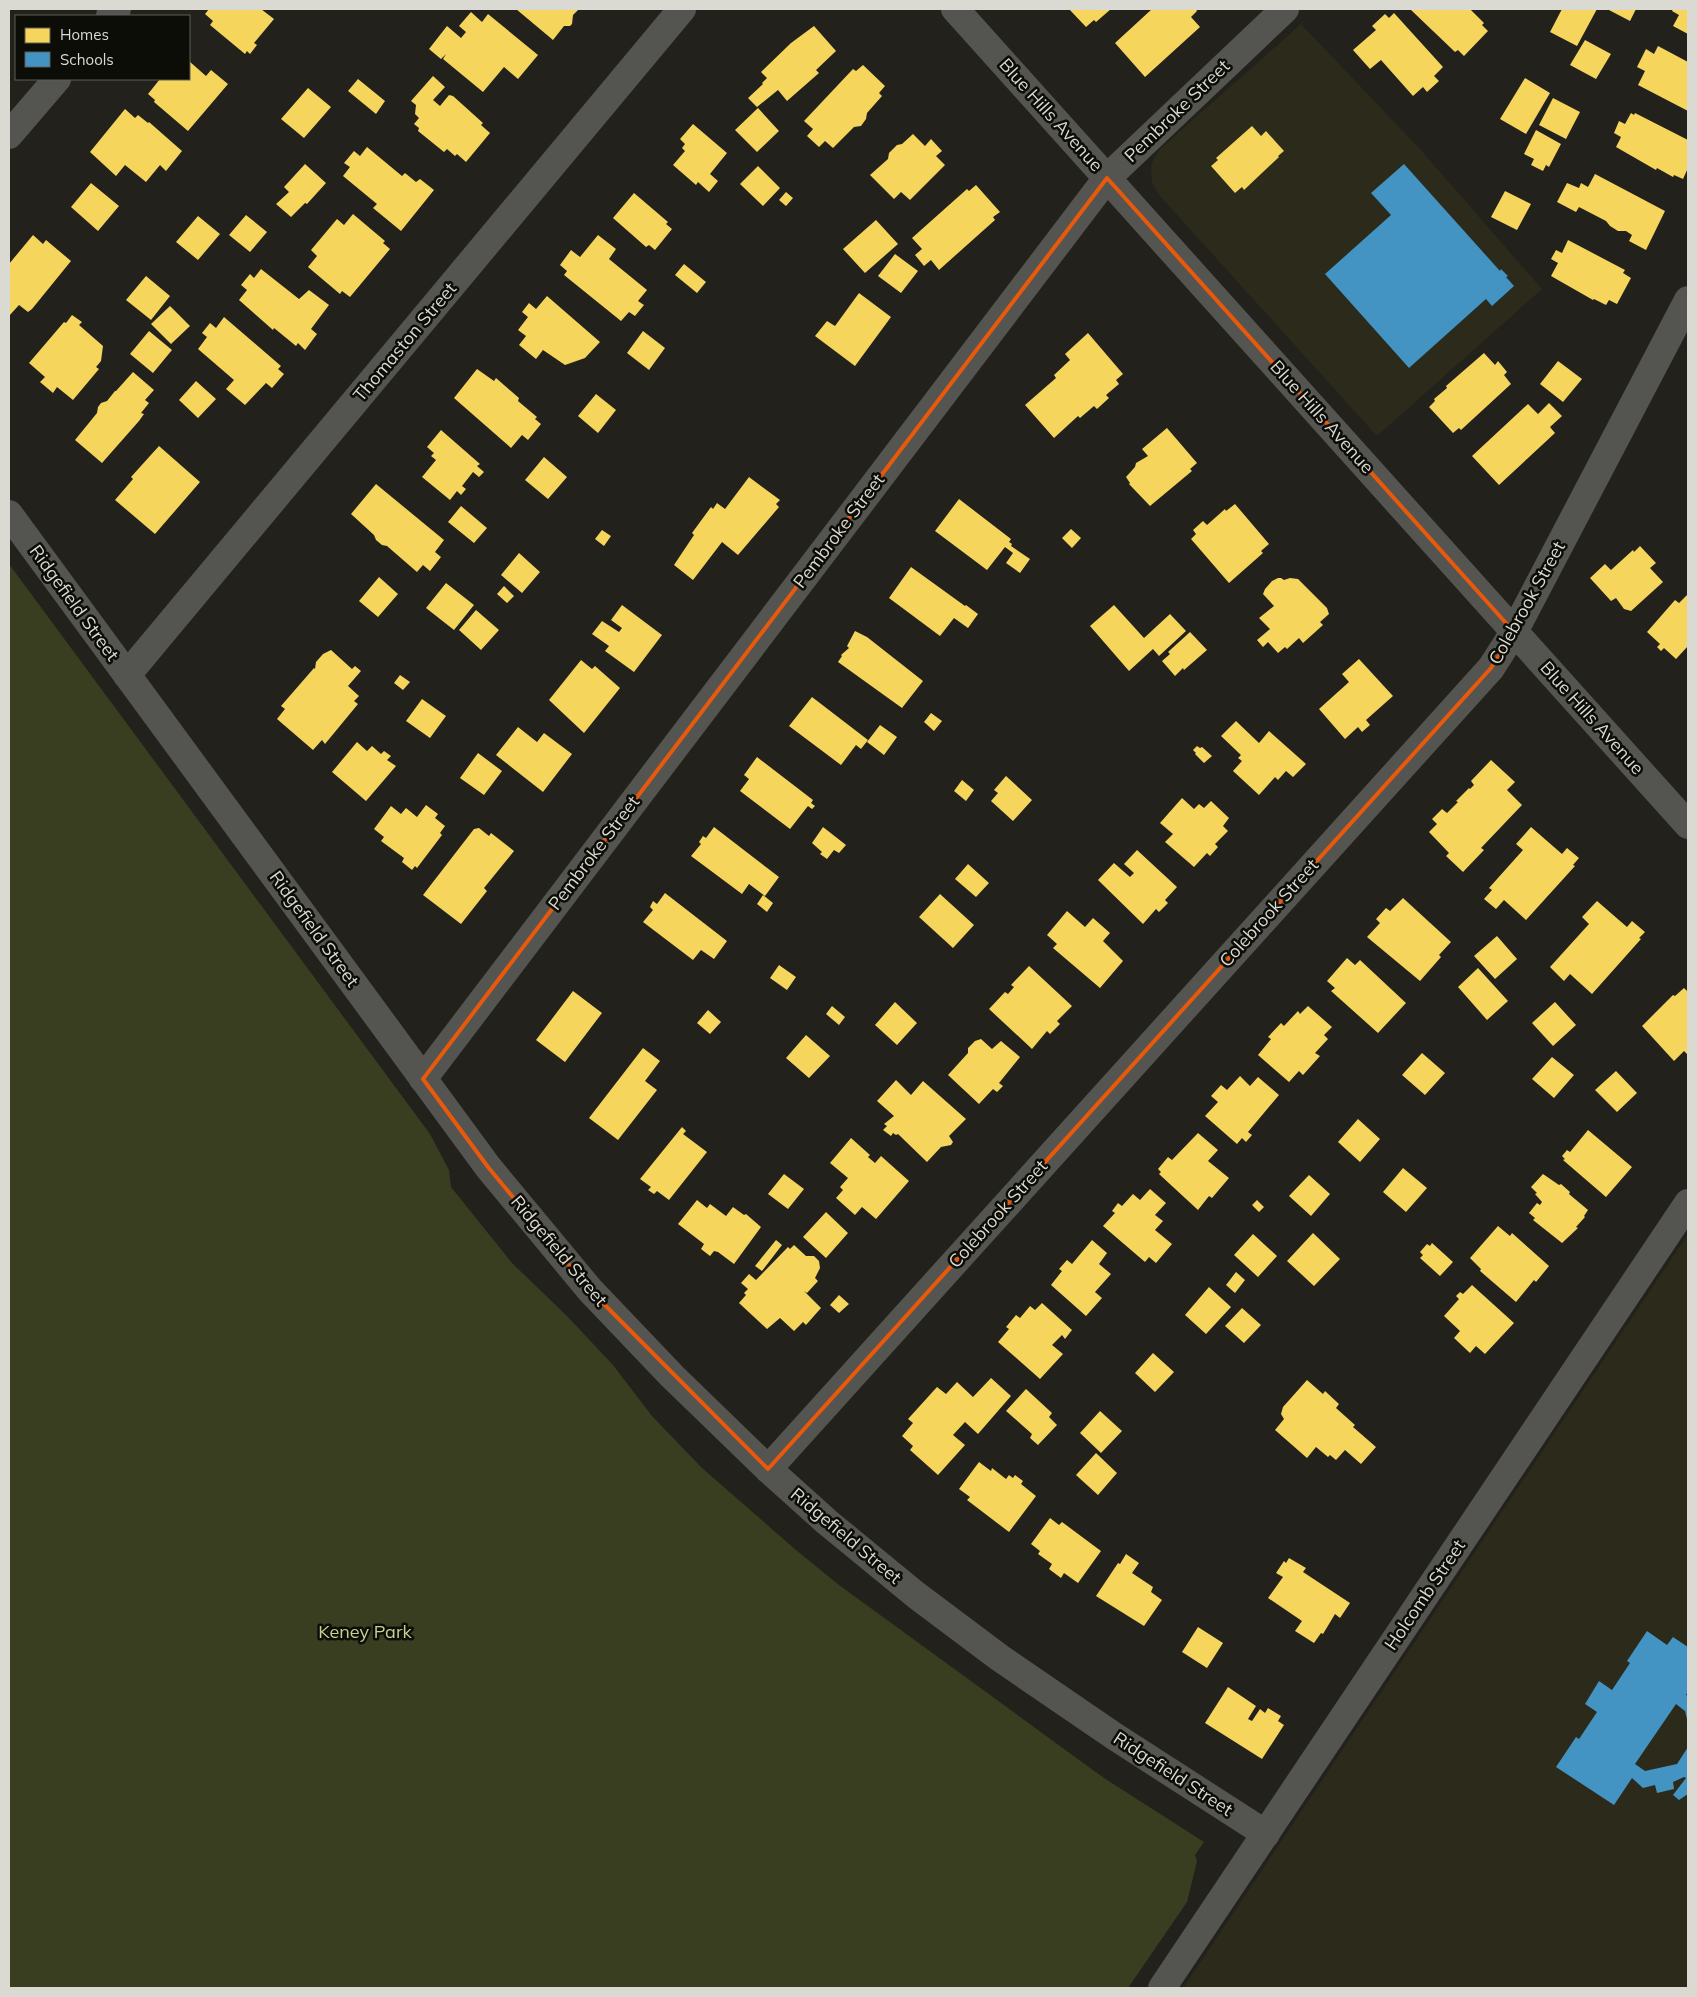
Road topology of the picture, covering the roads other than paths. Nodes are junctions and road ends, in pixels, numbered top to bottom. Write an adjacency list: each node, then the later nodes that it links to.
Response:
1 (682, 9): 10 (street, Thomaston Street)
2 (955, 9): 6 (street, Blue Hills Avenue)
3 (1285, 9): 6 (street, Pembroke Street)
4 (56, 80): 5 (street)
5 (9, 135)
6 (1107, 178): 9 (street, Blue Hills Avenue); 12 (street, Pembroke Street)
7 (1688, 300): 9 (street, Colebrook Street)
8 (9, 514): 10 (street, Ridgefield Street)
9 (1514, 632): 11 (street, Blue Hills Avenue); 14 (street, Colebrook Street)
10 (127, 675): 12 (street, Ridgefield Street)
11 (1688, 825)
12 (423, 1079): 14 (street, Ridgefield Street)
13 (1688, 1203): 15 (street, Holcomb Street)
14 (768, 1469): 15 (street, Ridgefield Street)
15 (1266, 1834): 16 (street, Holcomb Street)
16 (1162, 1988)

